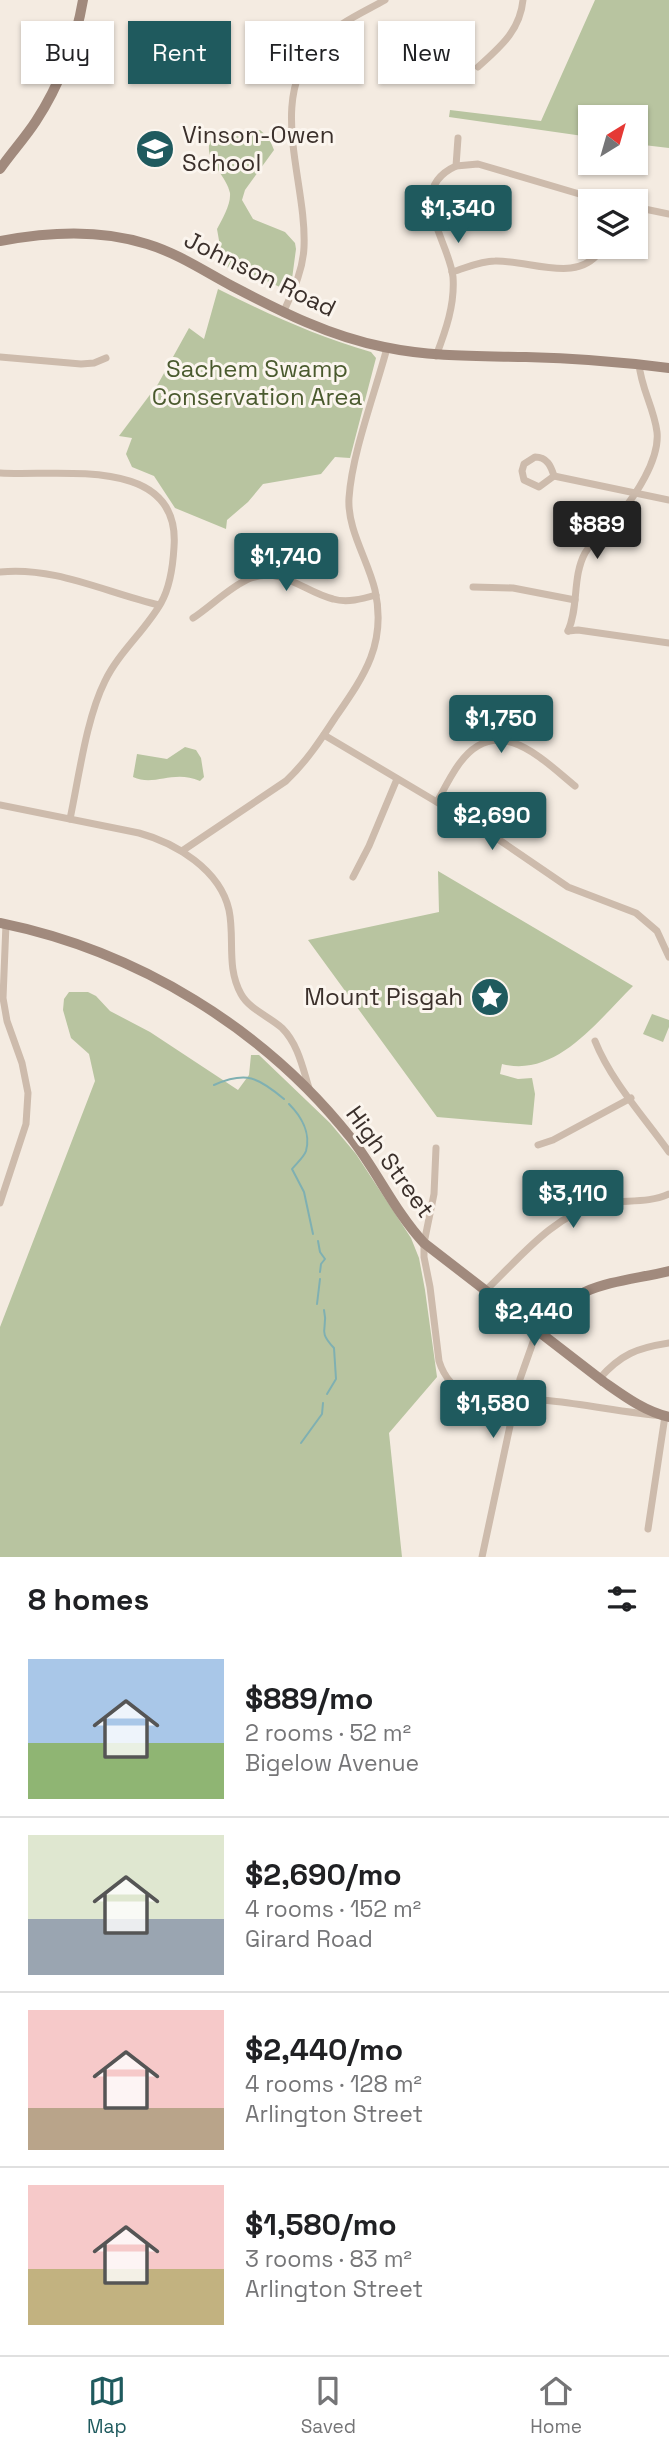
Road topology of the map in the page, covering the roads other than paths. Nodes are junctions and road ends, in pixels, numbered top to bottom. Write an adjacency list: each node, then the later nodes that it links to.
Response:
1 (83, 0): 7 (street)
2 (385, 0): 14 (street)
3 (523, 0): 4 (street)
4 (478, 67)
5 (458, 138): 6 (street)
6 (456, 166): 8 (street); 13 (street)
7 (0, 169)
8 (578, 194)
9 (648, 210): 10 (street)
10 (669, 214)
11 (0, 241): 14 (street, Johnson Road)
12 (593, 259): 13 (street)
13 (452, 272): 16 (street)
14 (283, 313): 15 (street, Johnson Road)
15 (387, 348): 16 (street, Johnson Road); 27 (street)
16 (436, 356): 19 (street, Johnson Road)
17 (0, 357): 18 (street)
18 (106, 358)
19 (639, 364): 20 (street, Johnson Road); 23 (street)
20 (669, 368)
21 (0, 473): 29 (street)
22 (554, 476): 22 (street); 23 (street)
23 (634, 493): 24 (street); 28 (street)
24 (669, 500)
25 (0, 572): 29 (street)
26 (473, 587): 28 (street)
27 (376, 595): 30 (street); 32 (street)
28 (575, 600): 31 (street)
29 (159, 605): 37 (street)
30 (193, 618)
31 (669, 643)
32 (324, 735): 33 (street); 38 (street)
33 (397, 779): 35 (street); 39 (street)
34 (575, 786): 35 (street)
35 (437, 802): 42 (street)
36 (0, 805): 37 (street, High Street)
37 (70, 819): 38 (street, High Street)
38 (182, 851): 46 (street, High Street)
39 (353, 877)
40 (3, 923): 44 (street); 46 (street)
41 (669, 931): 42 (street)
42 (662, 938): 43 (street)
43 (669, 957)
44 (3, 1013): 51 (street)
45 (595, 1041): 47 (street)
46 (311, 1094): 54 (street, High Street)
47 (631, 1098): 48 (street); 50 (street)
48 (538, 1145)
49 (436, 1149): 54 (street)
50 (669, 1152)
51 (4, 1179): 53 (street)
52 (669, 1194): 56 (street)
53 (0, 1203)
54 (424, 1243): 56 (street); 60 (street, High Street)
55 (669, 1270): 57 (street)
56 (485, 1291): 57 (street)
57 (537, 1331): 59 (street); 60 (street)
58 (669, 1343): 59 (street)
59 (599, 1379): 61 (street)
60 (516, 1398): 61 (street, High Street); 63 (street)
61 (667, 1416): 62 (street)
62 (648, 1529)
63 (482, 1557)

